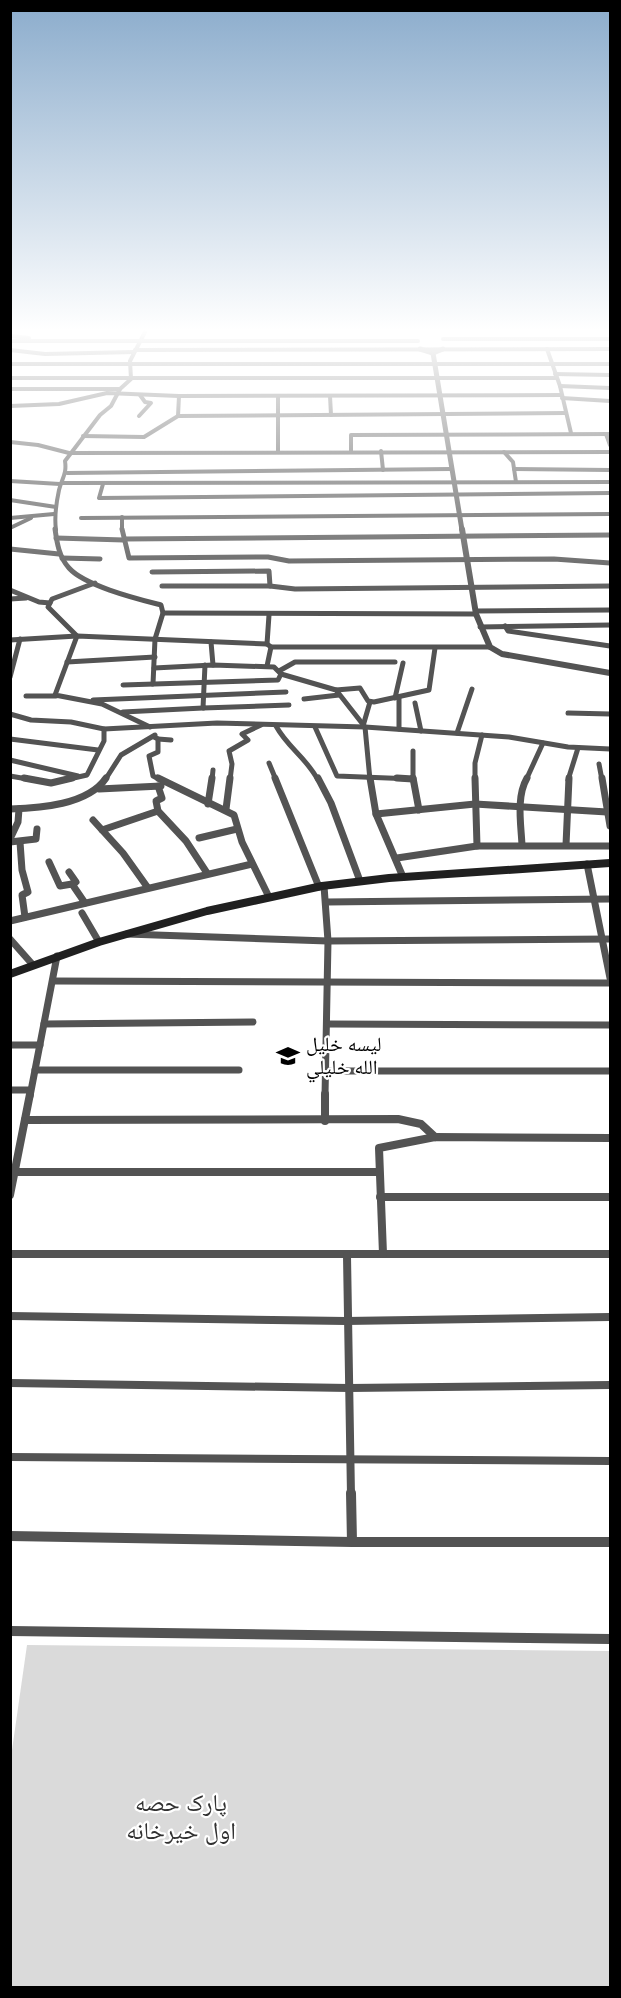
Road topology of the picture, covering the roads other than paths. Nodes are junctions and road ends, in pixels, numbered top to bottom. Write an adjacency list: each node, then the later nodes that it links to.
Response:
1 (92, 425): 9 (street)
2 (163, 425): 9 (street)
3 (279, 425): 12 (street)
4 (445, 425): 6 (street)
5 (568, 425): 7 (street)
6 (447, 434): 7 (street); 13 (street); 15 (street)
7 (571, 434): 8 (street)
8 (608, 434): 11 (street)
9 (83, 436): 17 (street)
10 (10, 442): 17 (street)
11 (610, 444)
12 (278, 451): 13 (street); 17 (street)
13 (351, 452): 14 (street)
14 (381, 452): 15 (street); 21 (street)
15 (448, 452): 18 (street); 19 (street)
16 (610, 452): 18 (street)
17 (69, 453): 23 (street)
18 (504, 453): 20 (street)
19 (451, 469): 21 (street); 25 (street)
20 (514, 469): 22 (street); 26 (street)
21 (383, 470): 23 (street)
22 (610, 470)
23 (66, 473): 28 (street)
24 (10, 481): 28 (street)
25 (455, 482): 26 (street); 29 (street); 31 (street)
26 (516, 482): 27 (street)
27 (610, 482)
28 (61, 483): 29 (street); 33 (street)
29 (103, 484): 31 (street)
30 (610, 493): 31 (street)
31 (457, 495): 37 (street)
32 (10, 500): 33 (street)
33 (56, 507): 34 (street)
34 (54, 514): 36 (street); 44 (street)
35 (610, 514): 37 (street)
36 (32, 516): 39 (street); 41 (street)
37 (461, 516): 38 (street); 43 (street)
38 (122, 517): 40 (street); 45 (street)
39 (10, 518)
40 (81, 518)
41 (10, 528)
42 (610, 535): 43 (street)
43 (464, 537): 45 (street); 49 (street)
44 (56, 538): 45 (street); 47 (street)
45 (124, 539): 49 (street)
46 (10, 549): 47 (street)
47 (61, 556): 48 (street); 52 (street)
48 (100, 559)
49 (469, 560): 50 (street); 56 (street)
50 (610, 563)
51 (152, 572): 54 (street)
52 (95, 583): 60 (street); 62 (street)
53 (162, 586): 54 (street)
54 (270, 586): 56 (street)
55 (610, 586): 56 (street)
56 (472, 587): 63 (street)
57 (10, 590): 58 (street)
58 (30, 598): 59 (street); 60 (street)
59 (10, 599)
60 (50, 603): 68 (street)
61 (610, 610): 63 (street)
62 (163, 613): 64 (street); 70 (street)
63 (476, 614): 64 (street); 67 (street)
64 (269, 617): 73 (street)
65 (610, 625): 66 (street)
66 (505, 626): 67 (street); 74 (street)
67 (480, 627): 75 (street)
68 (77, 636): 69 (street); 70 (street); 78 (street)
69 (20, 639): 71 (street); 87 (street)
70 (155, 639): 72 (street); 77 (street)
71 (10, 640)
72 (211, 642): 73 (street); 82 (street)
73 (269, 646): 76 (street); 83 (street)
74 (610, 646)
75 (490, 647): 76 (street); 86 (street)
76 (435, 648): 97 (street)
77 (155, 657): 78 (street); 84 (street)
78 (68, 662): 96 (street)
79 (395, 662): 85 (street)
80 (404, 663): 97 (street)
81 (205, 665): 82 (street); 84 (street); 88 (street)
82 (213, 665): 83 (street)
83 (267, 666): 85 (street)
84 (154, 668): 89 (street)
85 (280, 672): 88 (street); 93 (street)
86 (610, 673)
87 (10, 677)
88 (206, 681): 89 (street); 94 (street)
89 (153, 684): 90 (street)
90 (123, 685)
91 (472, 689): 116 (street)
92 (286, 692): 94 (street)
93 (338, 692): 98 (street); 100 (street); 111 (street)
94 (204, 694): 99 (street); 103 (street)
95 (26, 696): 96 (street)
96 (56, 696): 99 (street)
97 (397, 698): 100 (street); 114 (street)
98 (304, 699)
99 (84, 700): 104 (street)
100 (370, 702): 111 (street)
101 (415, 704): 115 (street)
102 (289, 705): 103 (street)
103 (203, 708): 104 (street)
104 (120, 712): 112 (street)
105 (568, 713): 107 (street)
106 (10, 714): 113 (street)
107 (610, 714)
108 (263, 724): 109 (street); 112 (street); 142 (street)
109 (276, 726): 110 (street); 168 (street)
110 (315, 727): 111 (street); 132 (street)
111 (364, 727): 114 (street); 132 (street)
112 (154, 728): 113 (street); 118 (street)
113 (104, 729): 124 (street)
114 (399, 729): 115 (street)
115 (420, 730): 116 (street)
116 (457, 733): 117 (street)
117 (482, 735): 121 (street); 138 (street)
118 (156, 738): 120 (street); 134 (street); 136 (street)
119 (10, 740): 124 (street)
120 (171, 740)
121 (543, 743): 122 (street); 139 (street)
122 (578, 748): 123 (street); 143 (street)
123 (610, 749)
124 (98, 750): 131 (street)
125 (413, 751): 133 (street)
126 (10, 760): 131 (street)
127 (269, 763): 170 (street)
128 (599, 764): 146 (street)
129 (213, 770): 137 (street)
130 (10, 776): 131 (street)
131 (80, 777)
132 (370, 777): 133 (street); 147 (street)
133 (413, 779): 144 (street)
134 (170, 784): 135 (street); 137 (street)
135 (158, 786): 136 (street); 145 (street)
136 (99, 789): 141 (street)
137 (208, 804): 142 (street)
138 (475, 804): 139 (street); 144 (street); 158 (street)
139 (520, 805): 143 (street); 156 (street)
140 (10, 809): 141 (street)
141 (19, 809): 154 (street)
142 (226, 809): 151 (street)
143 (566, 809): 146 (street); 157 (street)
144 (419, 810): 147 (street)
145 (158, 811): 152 (street); 166 (street)
146 (607, 812): 149 (street)
147 (376, 814): 160 (street)
148 (93, 820): 152 (street)
149 (610, 826)
150 (37, 829): 155 (street)
151 (237, 829): 153 (street); 163 (street)
152 (102, 830): 171 (street)
153 (199, 838)
154 (10, 841): 155 (street)
155 (20, 842): 178 (street)
156 (522, 845): 157 (street); 158 (street)
157 (566, 845): 159 (street)
158 (477, 846): 160 (street)
159 (610, 846)
160 (397, 858): 167 (street)
161 (49, 862): 169 (street)
162 (610, 863): 164 (main road)
163 (252, 864): 166 (street); 172 (street)
164 (587, 864): 167 (main road); 173 (street)
165 (69, 872): 169 (street)
166 (207, 873): 171 (street)
167 (403, 877): 168 (main road)
168 (360, 881): 170 (main road)
169 (72, 884): 176 (street)
170 (322, 886): 172 (main road); 175 (street)
171 (148, 888): 176 (street)
172 (269, 897): 180 (main road)
173 (595, 899): 174 (street); 175 (street); 182 (street)
174 (610, 899)
175 (327, 902): 184 (street)
176 (85, 903): 178 (street)
177 (82, 912): 185 (street)
178 (25, 917): 179 (street)
179 (10, 921)
180 (125, 934): 184 (street); 185 (main road)
181 (10, 939): 187 (street)
182 (602, 939): 183 (street); 184 (street); 189 (street)
183 (610, 939)
184 (328, 941): 191 (street)
185 (99, 942): 186 (main road)
186 (57, 956): 187 (main road); 190 (street)
187 (33, 965): 188 (main road)
188 (10, 974)
189 (610, 980): 191 (street)
190 (53, 981): 191 (street); 193 (street)
191 (327, 982): 194 (street)
192 (253, 1022): 193 (street)
193 (44, 1024): 197 (street)
194 (328, 1024): 195 (street); 200 (street)
195 (610, 1025)
196 (10, 1045): 197 (street)
197 (40, 1045): 198 (street)
198 (35, 1070): 199 (street); 203 (street)
199 (239, 1070)
200 (326, 1071): 201 (street); 205 (street)
201 (610, 1071)
202 (10, 1090): 203 (street)
203 (30, 1090): 204 (street)
204 (25, 1120): 205 (street); 209 (street)
205 (325, 1121): 206 (street)
206 (435, 1137): 207 (street); 211 (street)
207 (610, 1138)
208 (10, 1141): 209 (street)
209 (21, 1141): 210 (street)
210 (15, 1172): 211 (street); 212 (street)
211 (379, 1172): 213 (street)
212 (10, 1195)
213 (380, 1197): 214 (street); 216 (street)
214 (610, 1197)
215 (10, 1254): 218 (street)
216 (383, 1254): 217 (street); 218 (street)
217 (610, 1254)
218 (347, 1256): 221 (street)
219 (10, 1316): 221 (street)
220 (610, 1317): 221 (street)
221 (346, 1321): 224 (street)
222 (10, 1383): 224 (street)
223 (610, 1385): 224 (street)
224 (349, 1388): 226 (street)
225 (10, 1457): 226 (street)
226 (350, 1459): 227 (street); 229 (street)
227 (610, 1461)
228 (10, 1536): 229 (street)
229 (352, 1542): 230 (street)
230 (610, 1542)
231 (10, 1631): 232 (street)
232 (610, 1639)

